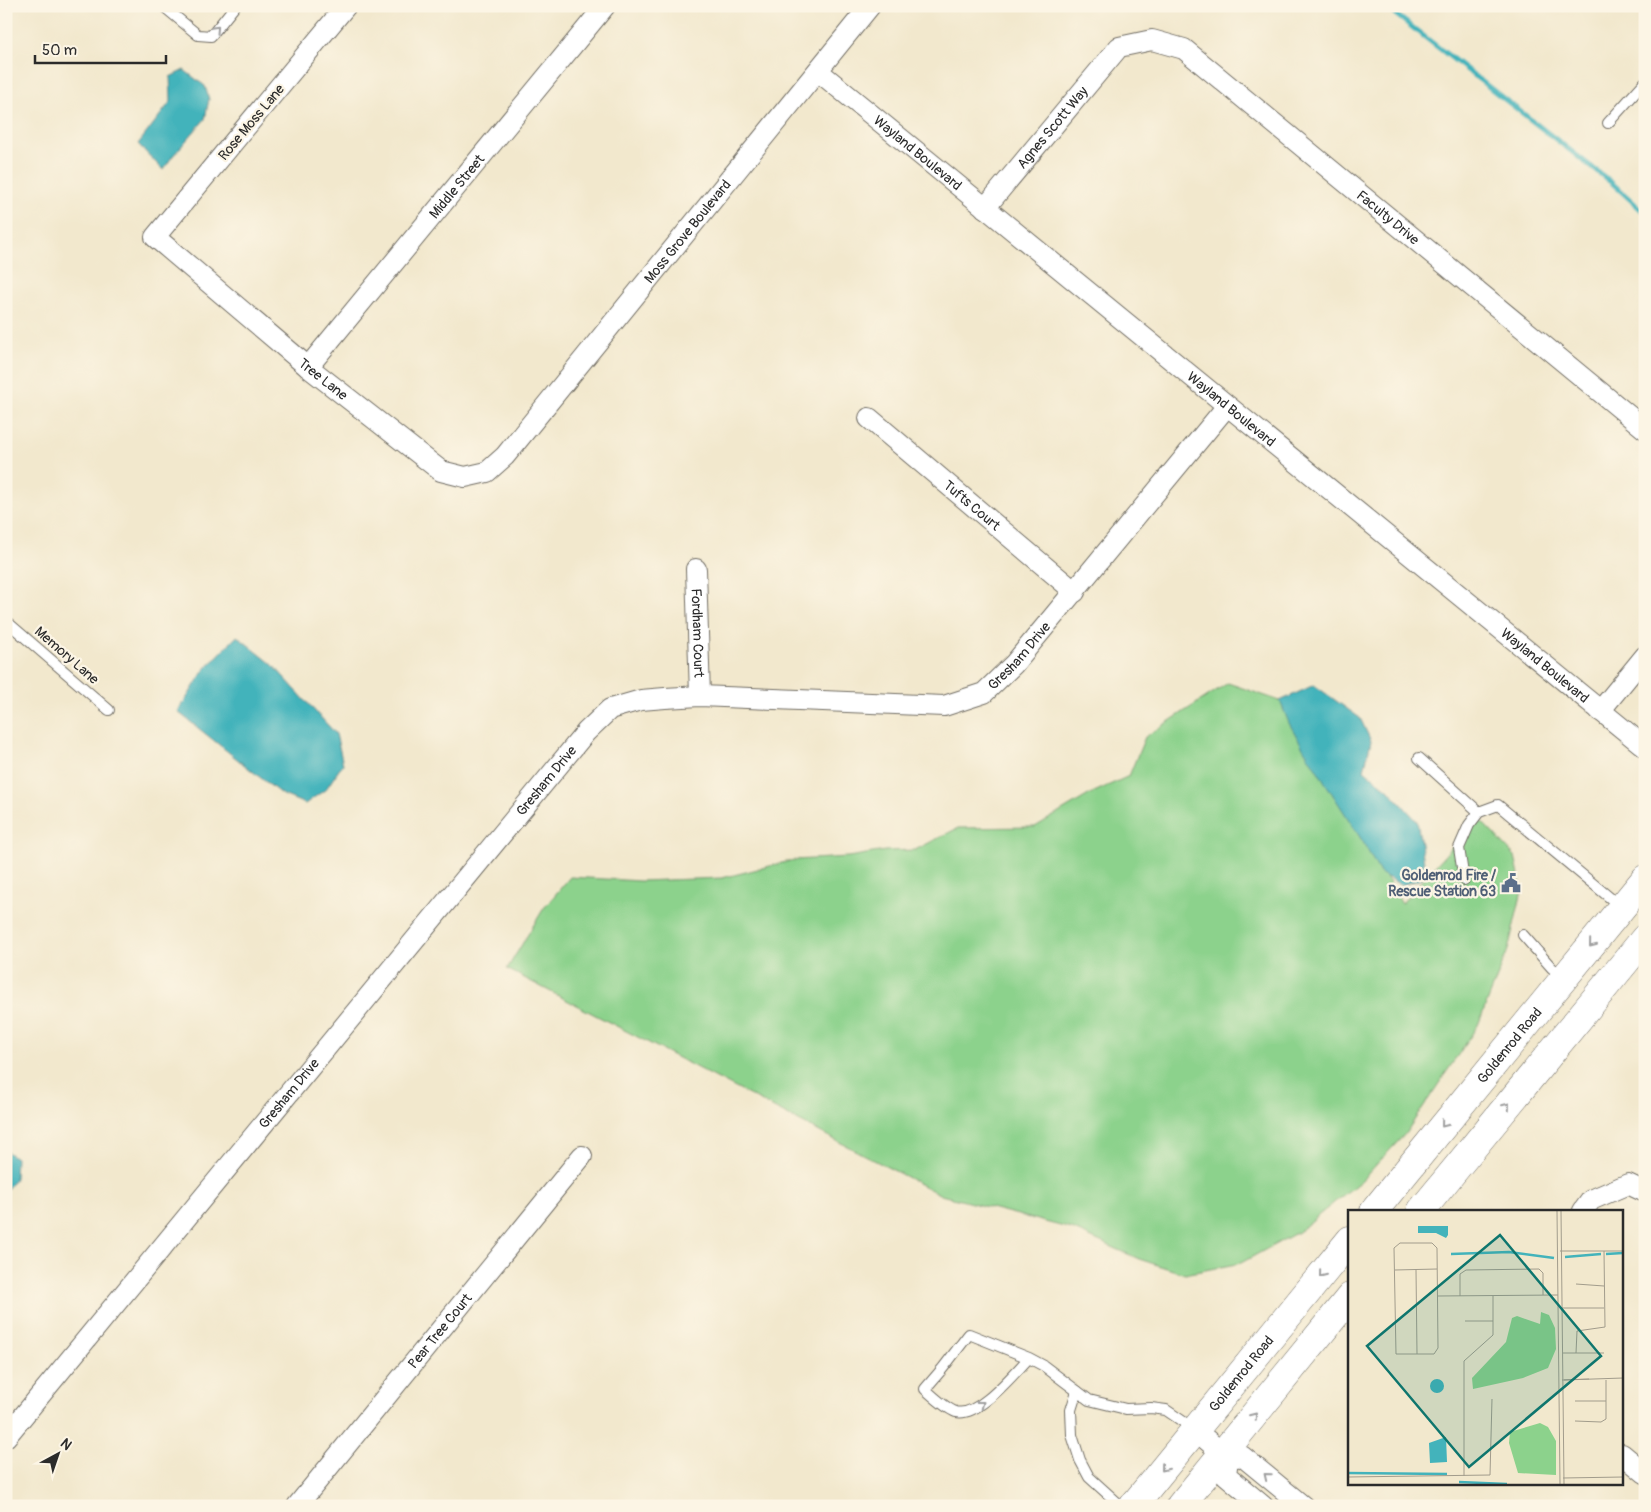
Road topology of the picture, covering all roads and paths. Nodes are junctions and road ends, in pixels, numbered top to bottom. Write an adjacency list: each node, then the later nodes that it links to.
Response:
1 (163, 6): 2 (lane, one-way to 2)
2 (235, 6)
3 (346, 6): 11 (street, Rose Moss Lane)
4 (605, 6): 12 (street, Middle Street)
5 (870, 6): 7 (street, Moss Grove Boulevard)
6 (1118, 46): 10 (street, Agnes Scott Way); 15 (street, Faculty Drive)
7 (818, 71): 10 (street, Wayland Boulevard); 16 (street, Moss Grove Boulevard)
8 (1645, 82): 9 (lane)
9 (1608, 123)
10 (985, 208): 13 (street, Wayland Boulevard)
11 (155, 237): 12 (street, Tree Lane)
12 (308, 367): 16 (street, Tree Lane)
13 (1228, 406): 18 (street, Gresham Drive); 23 (street, Wayland Boulevard)
14 (868, 418): 18 (street, Tufts Court)
15 (1645, 428)
16 (505, 456)
17 (696, 569): 21 (street, Fordham Court)
18 (1075, 592): 21 (street, Gresham Drive)
19 (6, 621): 22 (lane, Memory Lane)
20 (1645, 656): 23 (street)
21 (700, 696): 46 (street, Gresham Drive)
22 (109, 710)
23 (1600, 711): 24 (street, Wayland Boulevard)
24 (1645, 747)
25 (1419, 758): 26 (lane)
26 (1479, 812): 28 (lane); 29 (lane)
27 (1645, 879): 29 (main road, Goldenrod Road)
28 (1464, 880)
29 (1633, 908): 32 (main road, Goldenrod Road, one-way to 32); 33 (main road)
30 (1523, 936): 32 (lane)
31 (1645, 938): 33 (main road)
32 (1565, 978): 34 (main road, Goldenrod Road)
33 (1606, 986): 39 (main road, one-way to 33)
34 (1482, 1077): 37 (main road, Goldenrod Road, one-way to 37); 38 (main road)
35 (582, 1156): 50 (street, Pear Tree Court)
36 (1637, 1188): 40 (street)
37 (1375, 1210)
38 (1397, 1210)
39 (1422, 1210)
40 (1584, 1210)
41 (1348, 1242): 45 (main road, Goldenrod Road, one-way to 45)
42 (1348, 1301): 47 (main road, one-way to 42)
43 (1029, 1358): 43 (lane, one-way to 43); 44 (lane)
44 (1077, 1391): 45 (lane); 51 (lane)
45 (1195, 1430): 47 (street); 52 (main road, Goldenrod Road, one-way to 52)
46 (6, 1437)
47 (1225, 1456): 53 (main road); 54 (street); 55 (street, one-way to 47)
48 (1624, 1456): 49 (street)
49 (1645, 1473)
50 (297, 1506)
51 (1122, 1506)
52 (1133, 1506)
53 (1180, 1506)
54 (1263, 1506)
55 (1303, 1506)

